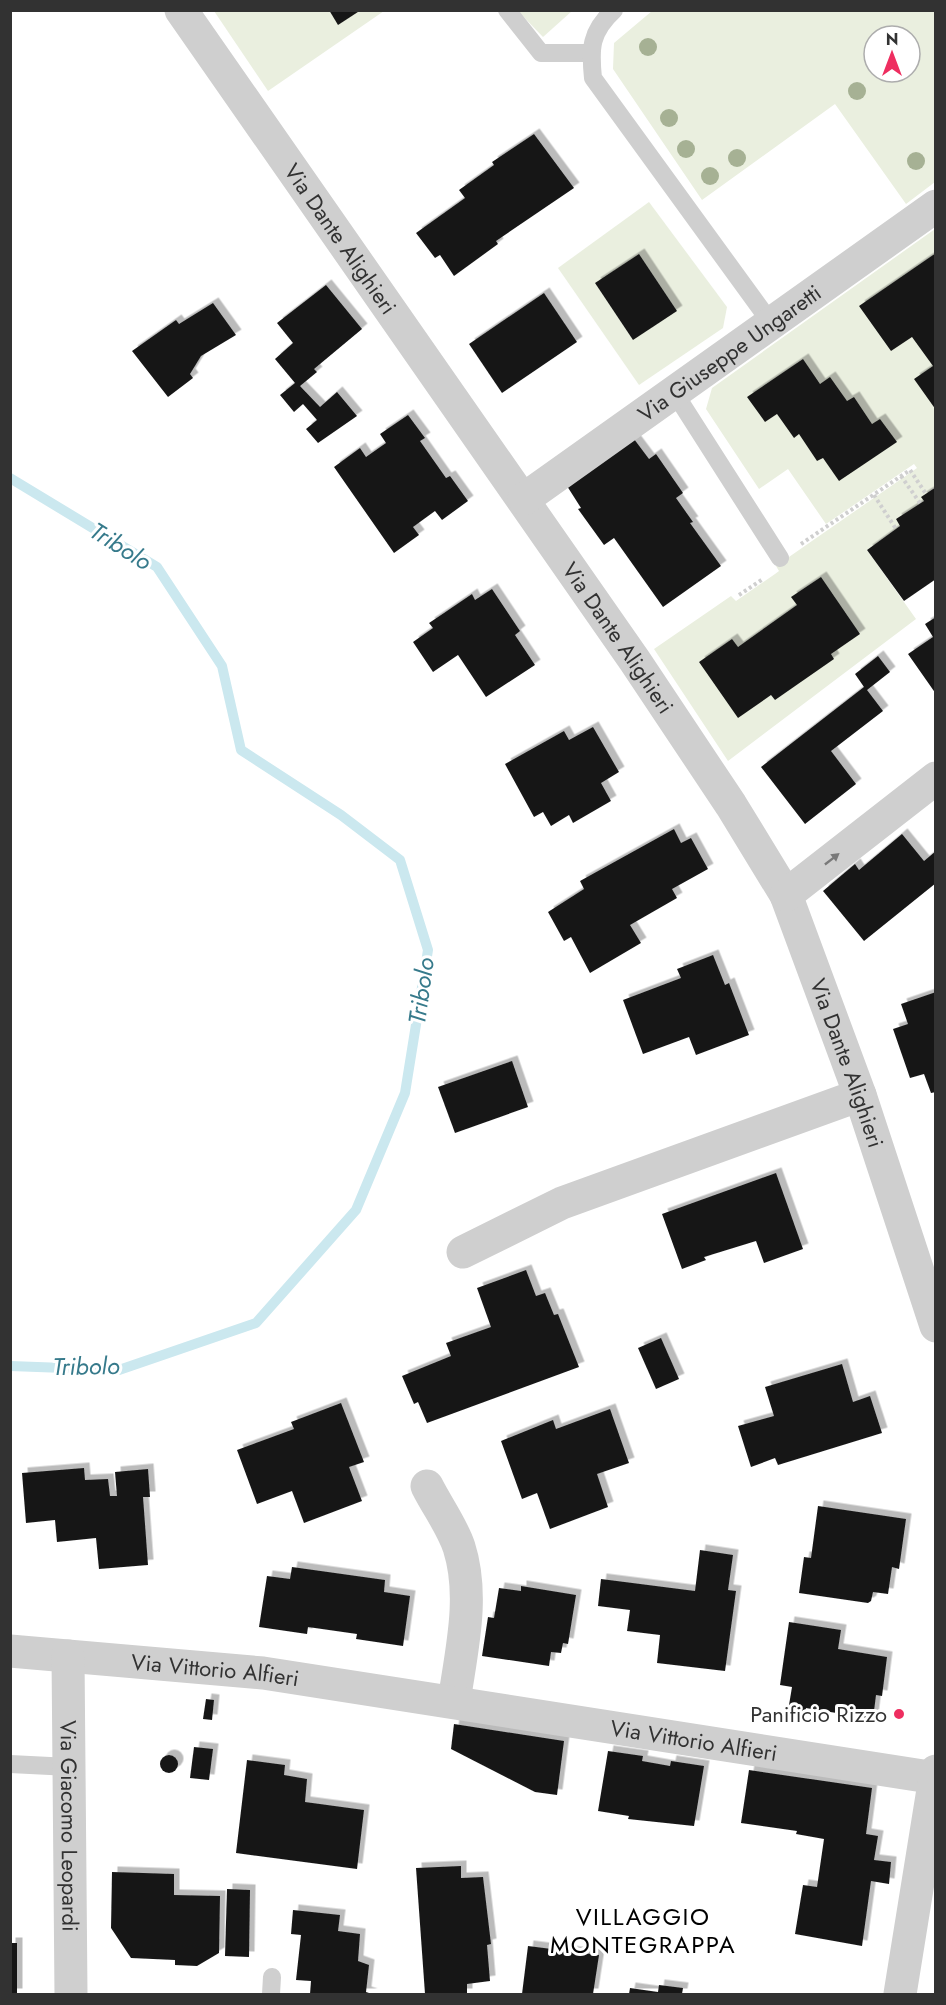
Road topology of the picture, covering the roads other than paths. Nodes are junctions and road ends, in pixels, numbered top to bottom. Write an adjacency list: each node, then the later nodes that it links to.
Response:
1 (181, 10): 8 (street, Via Dante Alighieri)
2 (507, 10): 4 (lane)
3 (614, 10): 4 (lane)
4 (591, 53): 6 (lane)
5 (936, 206): 6 (street, Via Giuseppe Ungaretti)
6 (771, 323): 7 (street, Via Giuseppe Ungaretti)
7 (674, 392): 8 (street, Via Giuseppe Ungaretti); 9 (lane)
8 (524, 499): 11 (street, Via Dante Alighieri)
9 (780, 558)
10 (936, 778): 11 (street, one-way to 10)
11 (786, 895): 12 (street, Via Dante Alighieri)
12 (860, 1095): 13 (street); 14 (street, Via Dante Alighieri)
13 (462, 1252)
14 (935, 1318)
15 (427, 1486): 18 (street)
16 (10, 1651): 17 (street, Via Vittorio Alfieri)
17 (68, 1656): 18 (street, Via Vittorio Alfieri); 20 (street, Via Giacomo Leopardi)
18 (454, 1702): 21 (street, Via Vittorio Alfieri)
19 (10, 1764): 20 (lane)
20 (70, 1767): 22 (street, Via Giacomo Leopardi)
21 (935, 1775): 23 (street)
22 (71, 1995)
23 (900, 1995)

